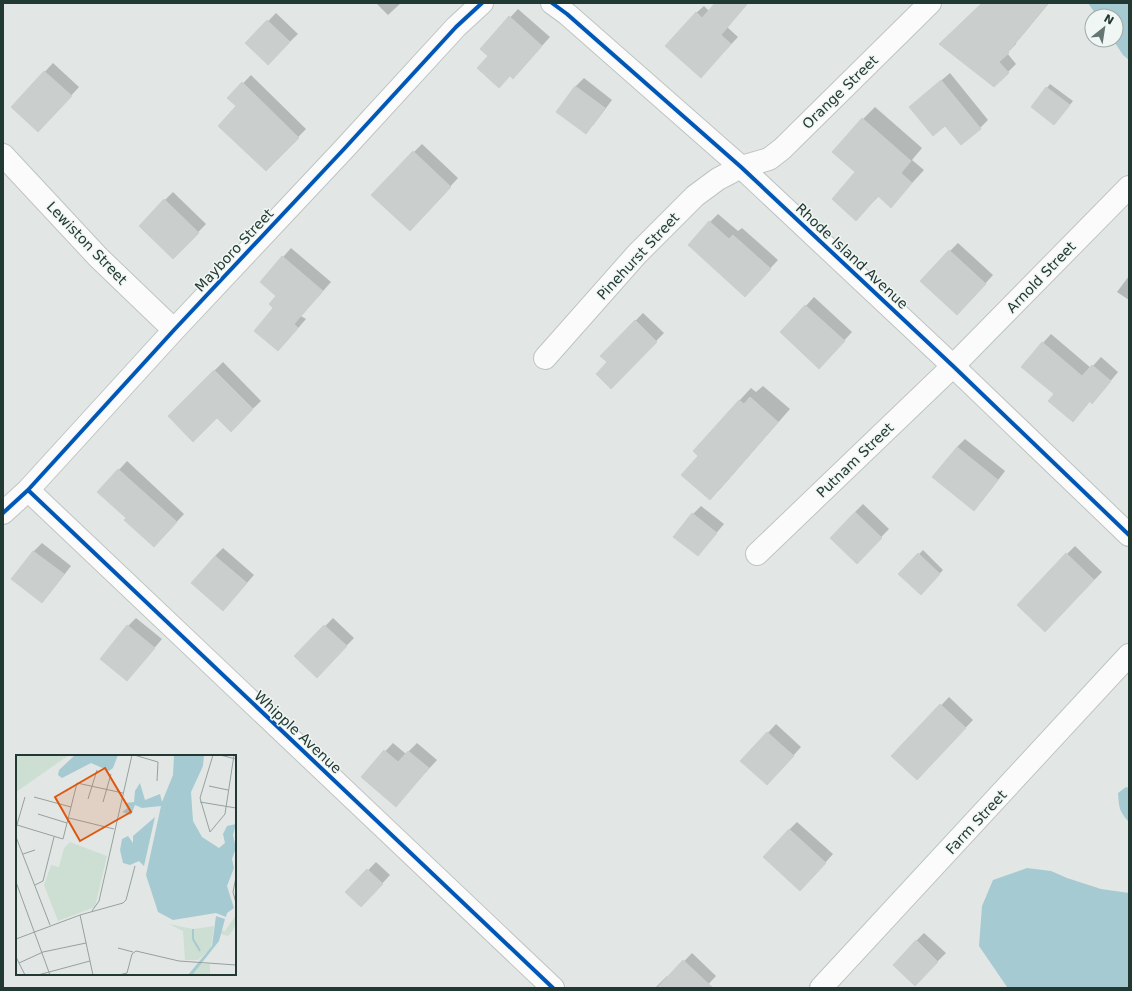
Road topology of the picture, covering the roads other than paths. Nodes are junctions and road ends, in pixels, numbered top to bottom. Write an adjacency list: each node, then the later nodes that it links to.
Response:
1 (482, 3): 7 (street, Mayboro Street)
2 (552, 3): 5 (street, Rhode Island Avenue)
3 (930, 3): 5 (street, Orange Street)
4 (3, 155): 7 (street, Lewiston Street)
5 (741, 167): 8 (street, Pinehurst Street); 9 (street, Rhode Island Avenue)
6 (1129, 187): 9 (street, Arnold Street)
7 (174, 330): 10 (street, Mayboro Street)
8 (545, 358)
9 (953, 366): 12 (street, Rhode Island Avenue); 13 (street, Putnam Street)
10 (28, 490): 11 (street, Mayboro Street); 15 (street, Whipple Avenue)
11 (3, 513)
12 (1129, 535)
13 (756, 554)
14 (1129, 655): 16 (street, Farm Street)
15 (553, 988)
16 (821, 988)

